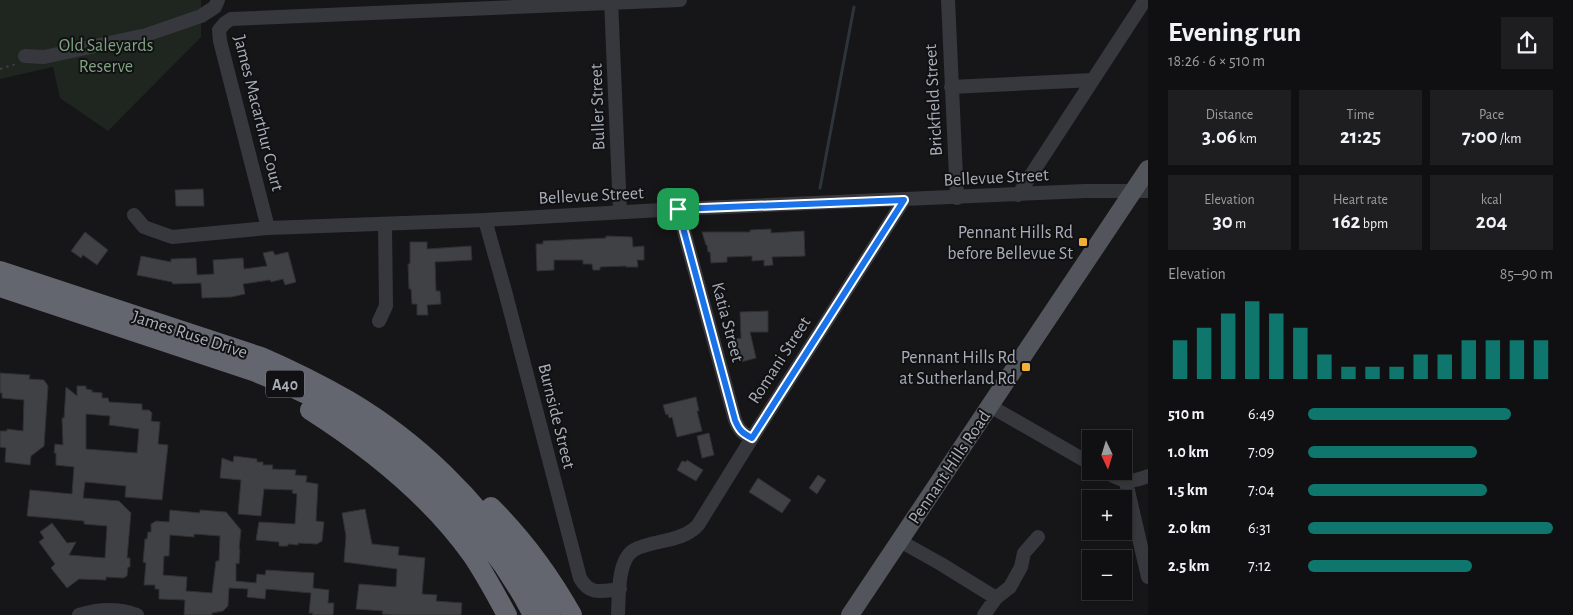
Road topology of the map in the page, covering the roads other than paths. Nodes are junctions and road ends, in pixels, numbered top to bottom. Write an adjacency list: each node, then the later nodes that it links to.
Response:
1 (218, 0): 6 (street)
2 (680, 0): 5 (street)
3 (948, 0): 8 (street, Brickfield Street)
4 (1145, 0): 7 (street)
5 (612, 1): 15 (street, Buller Street); 19 (street, James Macarthur Court)
6 (25, 56)
7 (1093, 80): 8 (street); 11 (street)
8 (951, 87): 12 (street, Brickfield Street)
9 (1148, 169): 10 (main road, Pennant Hills Road)
10 (1141, 191): 11 (street, Bellevue Street); 25 (main road, Pennant Hills Road)
11 (1018, 195): 12 (street, Bellevue Street)
12 (957, 198): 13 (street, Bellevue Street)
13 (904, 200): 14 (street, Bellevue Street); 26 (street, Romani Street)
14 (678, 209): 15 (street, Bellevue Street); 26 (street, Katia Street)
15 (620, 212): 17 (street, Bellevue Street)
16 (134, 215): 19 (street, Bellevue Street)
17 (485, 220): 18 (street, Bellevue Street); 34 (street, Burnside Street)
18 (385, 224): 19 (street, Bellevue Street); 22 (street)
19 (268, 228)
20 (0, 271): 24 (highway, James Ruse Drive / A40)
21 (0, 287): 23 (highway, James Ruse Drive / A40)
22 (379, 321)
23 (224, 360): 38 (highway); 39 (highway, James Ruse Drive / A40)
24 (350, 402): 40 (highway, James Ruse Drive / A40); 41 (highway)
25 (990, 406): 27 (street); 32 (main road, Pennant Hills Road)
26 (752, 438): 34 (street, Romani Street)
27 (1082, 459)
28 (1148, 476): 30 (street)
29 (1122, 480): 30 (street)
30 (1126, 482): 33 (street)
31 (1038, 537): 35 (street)
32 (900, 541): 35 (street); 43 (main road, Pennant Hills Road)
33 (1148, 577)
34 (620, 589): 42 (street, Romani Street)
35 (996, 598): 44 (street)
36 (79, 615): 37 (street)
37 (138, 615)
38 (507, 615)
39 (533, 615)
40 (550, 615)
41 (572, 615)
42 (618, 615)
43 (850, 615)
44 (984, 615)

